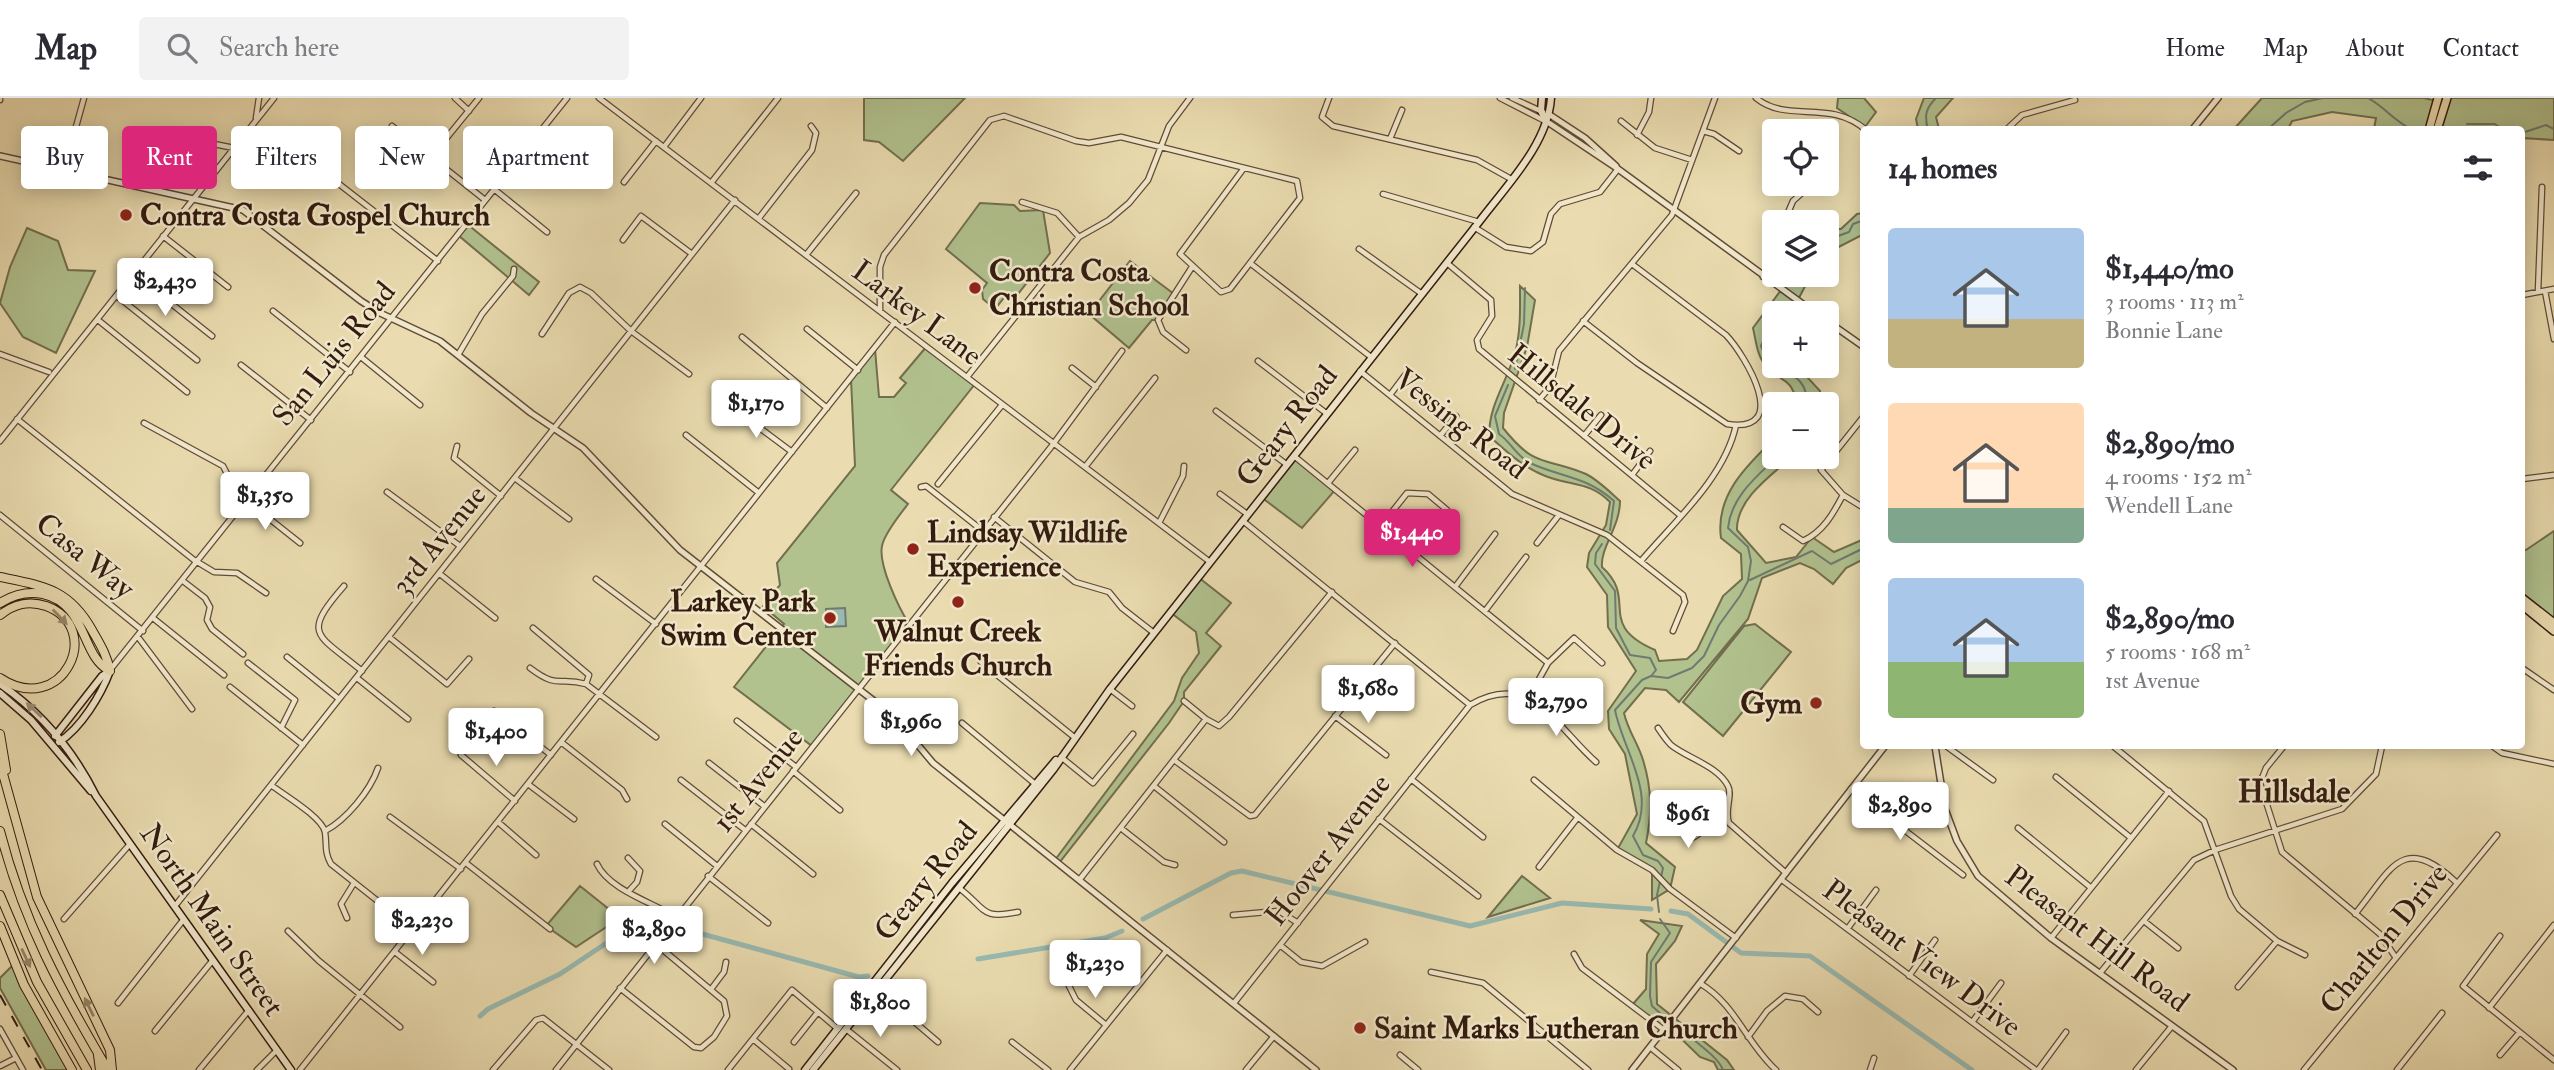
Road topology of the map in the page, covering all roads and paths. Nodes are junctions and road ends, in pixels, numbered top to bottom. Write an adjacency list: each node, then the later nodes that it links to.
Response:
1 (84, 98): 29 (street)
2 (259, 98): 27 (street)
3 (274, 98): 27 (street)
4 (455, 98): 24 (street)
5 (479, 98): 24 (street)
6 (567, 98): 31 (street, San Luis Road)
7 (599, 98): 42 (street, Larkey Lane)
8 (701, 98): 43 (street)
9 (778, 98): 56 (street)
10 (1190, 98): 44 (street)
11 (1329, 98): 41 (street)
12 (1500, 98): 26 (street)
13 (1512, 98): 25 (street)
14 (1542, 98): 25 (main road)
15 (1551, 98): 26 (main road, Geary Road)
16 (1651, 98): 40 (street)
17 (1715, 98): 38 (street)
18 (1756, 98): 33 (street)
19 (2218, 98): 35 (street)
20 (2438, 98): 36 (main road)
21 (2447, 98): 37 (main road)
22 (2075, 100): 34 (street)
23 (1402, 110): 41 (street)
24 (469, 111): 39 (street)
25 (1541, 111): 26 (main road)
26 (1548, 118): 51 (street); 53 (main road, Geary Road)
27 (256, 119): 30 (street)
28 (1621, 121): 40 (street)
29 (76, 126)
30 (251, 126)
31 (544, 126)
32 (811, 126): 67 (street)
33 (1861, 126)
34 (2011, 126)
35 (2195, 126)
36 (2430, 126)
37 (2438, 126)
38 (1703, 131): 45 (street); 48 (street)
39 (449, 135)
40 (1637, 135): 48 (street)
41 (1390, 139): 53 (street)
42 (656, 141): 43 (street, Larkey Lane); 55 (street)
43 (664, 147): 56 (street, Larkey Lane)
44 (1161, 147): 50 (street); 71 (street); 94 (street)
45 (1739, 151)
46 (231, 152): 62 (street)
47 (0, 156): 49 (street)
48 (1692, 160): 66 (street)
49 (21, 161)
50 (1244, 168): 78 (street); 80 (street)
51 (1618, 169): 66 (street); 68 (street)
52 (449, 171): 63 (street)
53 (1511, 178): 68 (main road, Geary Road)
54 (108, 179): 62 (street)
55 (624, 182)
56 (711, 183): 64 (street, Larkey Lane)
57 (341, 186): 76 (street)
58 (2542, 187): 88 (street)
59 (494, 189): 63 (street, San Luis Road); 69 (street)
60 (856, 193): 75 (street)
61 (1383, 194): 68 (street)
62 (195, 198): 70 (street); 95 (street)
63 (485, 200): 76 (street, San Luis Road)
64 (735, 200): 67 (street, Larkey Lane); 74 (street, 3rd Avenue)
65 (1022, 202): 71 (street)
66 (1673, 210): 79 (street); 83 (street)
67 (759, 218): 75 (street, Larkey Lane)
68 (1477, 225): 77 (main road, Geary Road)
69 (547, 232)
70 (163, 236): 82 (street); 84 (street)
71 (1080, 237): 123 (street)
72 (623, 240): 74 (street)
73 (1359, 248): 89 (street)
74 (692, 254): 101 (street, 3rd Avenue)
75 (806, 255): 94 (street, Larkey Lane)
76 (438, 261): 95 (street, San Luis Road)
77 (1447, 262): 89 (main road, Geary Road); 128 (street, Hillsdale Drive)
78 (1250, 263): 80 (street); 111 (street)
79 (1632, 264): 97 (street); 141 (street)
80 (1192, 267): 108 (street)
81 (514, 270): 110 (street)
82 (135, 274): 91 (street); 103 (street)
83 (1762, 276)
84 (228, 287)
85 (1777, 287): 92 (street)
86 (2554, 289): 87 (street)
87 (2545, 291): 88 (street); 105 (street)
88 (2538, 292): 90 (street)
89 (1422, 294): 111 (main road, Geary Road)
90 (2525, 294)
91 (117, 296): 96 (street); 113 (street)
92 (1798, 301)
93 (273, 311): 120 (street)
94 (880, 311): 98 (street, Larkey Lane)
95 (392, 319): 110 (street); 112 (street, San Luis Road)
96 (97, 320): 126 (street); 137 (street)
97 (1583, 321): 128 (street); 141 (street)
98 (895, 322): 117 (street); 123 (street, Larkey Lane)
99 (807, 329): 117 (street)
100 (1839, 329): 106 (street)
101 (631, 331): 102 (street); 121 (street); 142 (street, 3rd Avenue)
102 (542, 334)
103 (212, 336)
104 (742, 337): 132 (street)
105 (2554, 339)
106 (1860, 344)
107 (1122, 351): 125 (street, 1st Avenue)
108 (1186, 351)
109 (0, 354): 119 (street)
110 (458, 355): 142 (street)
111 (1371, 356): 118 (main road, Geary Road)
112 (361, 357): 120 (street, San Luis Road); 129 (street)
113 (197, 360)
114 (1258, 361): 134 (street)
115 (241, 365): 138 (street)
116 (1072, 368): 125 (street)
117 (859, 370): 132 (street)
118 (1359, 371): 127 (street, Vessing Road); 134 (main road, Geary Road)
119 (49, 372)
120 (350, 372): 138 (street, San Luis Road)
121 (689, 374)
122 (1405, 375): 127 (street)
123 (967, 377): 130 (street, Larkey Lane)
124 (1155, 378): 155 (street)
125 (1096, 387): 147 (street, 1st Avenue)
126 (187, 392)
127 (1390, 395): 144 (street, Vessing Road)
128 (1539, 400): 145 (street, Hillsdale Drive)
129 (420, 405)
130 (1002, 405): 147 (street, Larkey Lane); 161 (street)
131 (733, 408): 151 (street)
132 (827, 408): 151 (street)
133 (1216, 411): 153 (street)
134 (1326, 413): 152 (main road, Geary Road)
135 (1601, 415): 145 (street)
136 (1455, 416): 144 (street)
137 (17, 419): 146 (street); 187 (street)
138 (311, 420): 168 (street, San Luis Road)
139 (1860, 421): 166 (street)
140 (144, 423): 168 (street)
141 (1736, 425): 173 (street)
142 (554, 430): 158 (street, 3rd Avenue); 189 (street)
143 (686, 435): 164 (street)
144 (1440, 436): 172 (street, Vessing Road)
145 (1584, 436): 156 (street, Hillsdale Drive)
146 (0, 441)
147 (1054, 443): 155 (street, Larkey Lane); 174 (street, 1st Avenue)
148 (457, 446): 167 (street)
149 (1355, 450): 160 (street)
150 (1650, 451): 156 (street)
151 (792, 452): 164 (street)
152 (1293, 455): 153 (main road, Geary Road); 160 (street)
153 (1286, 464): 175 (main road, Geary Road)
154 (1184, 466): 177 (street)
155 (1085, 467): 177 (street, Larkey Lane)
156 (1632, 475): 173 (street, Hillsdale Drive)
157 (2554, 475): 159 (street)
158 (516, 478): 167 (street, 3rd Avenue); 176 (street)
159 (2525, 479)
160 (1328, 483): 178 (street)
161 (938, 484)
162 (921, 487): 180 (street)
163 (387, 492): 184 (street)
164 (760, 493): 189 (street)
165 (1220, 494): 175 (street)
166 (1843, 495): 169 (street); 179 (street)
167 (501, 496): 184 (street, 3rd Avenue)
168 (247, 501): 182 (street); 187 (street, San Luis Road)
169 (1860, 506)
170 (1447, 510): 178 (street)
171 (0, 515): 208 (street, Casa Way)
172 (1559, 515): 183 (street); 186 (street, Vessing Road)
173 (1680, 515): 186 (street)
174 (994, 517): 180 (street, 1st Avenue); 211 (street)
175 (1245, 517): 188 (main road, Geary Road); 196 (street)
176 (569, 519)
177 (1159, 523): 188 (street, Larkey Lane)
178 (1380, 527): 195 (street)
179 (1783, 527)
180 (983, 530): 231 (street, 1st Avenue)
181 (1495, 534): 195 (street)
182 (300, 543)
183 (1537, 543)
184 (460, 547): 190 (street, 3rd Avenue)
185 (1526, 557): 201 (street)
186 (1641, 561): 209 (street, Vessing Road)
187 (198, 562): 193 (street, San Luis Road); 197 (street)
188 (1210, 562): 211 (main road, Geary Road)
189 (701, 566): 206 (street); 231 (street)
190 (440, 573): 204 (street); 213 (street, 3rd Avenue)
191 (0, 577): 224 (highway)
192 (596, 579): 206 (street)
193 (183, 581): 203 (street, San Luis Road); 215 (street)
194 (344, 586): 225 (street)
195 (1455, 587): 201 (street)
196 (1332, 592): 214 (street); 245 (street)
197 (266, 593)
198 (2525, 600): 205 (main road)
199 (0, 603): 224 (highway)
200 (2525, 607): 210 (main road)
201 (1485, 611): 220 (street)
202 (0, 615): 228 (highway, one-way to 228)
203 (153, 618): 208 (street, San Luis Road); 226 (street)
204 (495, 618)
205 (2554, 622)
206 (656, 624): 235 (street)
207 (533, 628): 229 (street)
208 (143, 631): 212 (street, San Luis Road)
209 (1673, 631)
210 (2554, 631)
211 (1154, 633): 232 (main road, Geary Road)
212 (138, 637): 224 (street, San Luis Road); 241 (street)
213 (389, 637): 217 (street); 225 (street, 3rd Avenue)
214 (1395, 643): 239 (street); 243 (street)
215 (243, 654)
216 (286, 657): 236 (street)
217 (469, 659)
218 (981, 662): 254 (street)
219 (248, 663): 248 (street)
220 (1548, 663): 221 (street); 237 (street)
221 (1602, 663)
222 (530, 668): 229 (street)
223 (2525, 670): 233 (street)
224 (110, 671): 251 (main road, San Luis Road); 255 (main road, San Luis Road)
225 (362, 671): 227 (street, 3rd Avenue)
226 (224, 675)
227 (356, 678): 236 (street, 3rd Avenue); 244 (street)
228 (4, 684): 251 (main road, North Main Street, one-way to 228)
229 (586, 684): 235 (street)
230 (230, 687): 248 (street)
231 (858, 688): 276 (street, 1st Avenue); 301 (street)
232 (1110, 689): 240 (street); 254 (main road, Geary Road)
233 (2554, 690)
234 (0, 693): 257 (main road, North Main Street)
235 (600, 693): 253 (street); 256 (street)
236 (339, 699): 258 (street, 3rd Avenue)
237 (1528, 699): 239 (street); 271 (street)
238 (1184, 701): 245 (street)
239 (1470, 705): 278 (street, Hoover Avenue)
240 (1132, 706)
241 (192, 709)
242 (494, 711): 267 (street)
243 (1335, 716): 268 (street); 270 (street)
244 (408, 719)
245 (1206, 719): 270 (street)
246 (737, 721): 276 (street)
247 (962, 723): 282 (street)
248 (281, 727): 258 (street)
249 (1658, 728): 295 (street)
250 (0, 734): 287 (highway)
251 (56, 734): 255 (main road, North Main Street); 257 (main road, San Luis Road)
252 (1133, 734): 269 (street)
253 (656, 737)
254 (1074, 737): 269 (main road, Geary Road)
255 (61, 741): 257 (main road); 289 (main road, North Main Street)
256 (561, 742): 267 (street); 290 (street)
257 (52, 744): 289 (main road, North Main Street)
258 (303, 744): 284 (street, 3rd Avenue)
259 (1883, 749): 286 (street)
260 (1935, 749): 356 (street, Pleasant Hill Road)
261 (1950, 749): 281 (street)
262 (2117, 749): 288 (street)
263 (2282, 749): 307 (street)
264 (2381, 749): 307 (street)
265 (2496, 749): 274 (street)
266 (461, 755): 291 (street)
267 (551, 755): 283 (street)
268 (1386, 755)
269 (1060, 756): 282 (main road, Geary Road); 301 (main road, Geary Road)
270 (1174, 760): 285 (street)
271 (1596, 762)
272 (0, 763): 287 (highway)
273 (709, 764): 292 (street)
274 (2554, 764)
275 (378, 768): 309 (street)
276 (794, 769): 292 (street, 1st Avenue); 293 (street)
277 (2056, 777): 312 (street)
278 (1411, 779): 298 (street, Hoover Avenue); 311 (street)
279 (681, 780): 306 (street)
280 (1534, 780): 297 (street)
281 (1993, 780)
282 (1034, 783): 301 (main road, Geary Road)
283 (528, 784): 291 (street); 299 (street)
284 (271, 785): 309 (street); 338 (street, 3rd Avenue)
285 (1154, 785): 305 (street); 313 (street)
286 (1851, 789): 324 (street); 326 (street)
287 (7, 790): 423 (highway, one-way to 287)
288 (2169, 791): 312 (street); 315 (street)
289 (96, 796): 314 (main road, North Main Street)
290 (627, 799)
291 (515, 801): 300 (street)
292 (764, 806): 303 (street, 1st Avenue)
293 (840, 810)
294 (1653, 810): 295 (street)
295 (1725, 812): 324 (street)
296 (390, 817): 323 (street)
297 (1578, 817): 322 (street); 358 (street)
298 (1378, 819): 337 (street); 348 (street, Hoover Avenue)
299 (574, 820)
300 (498, 822): 316 (street); 318 (street)
301 (1007, 822): 328 (street); 333 (main road, Geary Road); 394 (main road, Geary Road)
302 (665, 824): 321 (street)
303 (751, 824): 306 (street, 1st Avenue); 325 (street)
304 (2018, 828): 332 (street)
305 (1122, 829): 320 (street); 328 (street)
306 (745, 830): 321 (street, 1st Avenue)
307 (2274, 830): 315 (street); 341 (street)
308 (0, 831): 410 (highway)
309 (325, 831): 330 (street)
310 (2497, 835): 331 (street, Charlton Drive)
311 (1483, 837)
312 (2131, 838): 332 (street)
313 (1224, 842)
314 (130, 844): 338 (main road, North Main Street); 344 (street)
315 (2215, 850): 346 (street); 360 (street)
316 (536, 855)
317 (628, 858): 335 (street)
318 (466, 863): 323 (street); 353 (street)
319 (597, 864): 335 (street)
320 (1175, 865)
321 (717, 866): 327 (street, 1st Avenue)
322 (1539, 866)
323 (461, 869): 352 (street)
324 (1787, 873): 329 (street)
325 (813, 874)
326 (1964, 875)
327 (708, 876): 342 (street, 1st Avenue); 347 (street)
328 (1080, 879): 364 (street)
329 (1782, 880): 351 (street, Pleasant View Drive); 358 (street)
330 (354, 883): 343 (street); 352 (street)
331 (2457, 883): 341 (street); 368 (street, Charlton Drive)
332 (2090, 887): 356 (street)
333 (959, 888): 339 (street); 381 (main road, Geary Road)
334 (1876, 890): 351 (street)
335 (628, 892): 342 (street)
336 (0, 895): 421 (highway, one-way to 421)
337 (1478, 896)
338 (175, 906): 345 (main road, North Main Street)
339 (1018, 912)
340 (1233, 915): 348 (street)
341 (2355, 915): 368 (street)
342 (676, 917): 361 (street, 1st Avenue)
343 (347, 918)
344 (64, 919)
345 (184, 919): 369 (main road, North Main Street); 383 (street)
346 (2144, 921): 363 (street); 372 (street)
347 (768, 923)
348 (1298, 923): 362 (street, Hoover Avenue)
349 (2554, 925): 385 (street)
350 (0, 926): 420 (highway)
351 (1848, 928): 373 (street, Pleasant View Drive)
352 (413, 929): 365 (street)
353 (550, 929)
354 (288, 931): 382 (street)
355 (2500, 936): 385 (street)
356 (2050, 938): 372 (street, Pleasant Hill Road)
357 (1935, 940): 373 (street)
358 (1734, 941): 375 (street)
359 (1365, 942): 362 (street)
360 (2277, 942): 367 (street); 378 (street)
361 (656, 944): 379 (street, 1st Avenue); 380 (street)
362 (1280, 944): 384 (street, Hoover Avenue)
363 (2178, 948)
364 (1167, 950): 384 (street); 391 (street)
365 (395, 951): 374 (street); 382 (street)
366 (1574, 954): 397 (street)
367 (2305, 956)
368 (2396, 958): 448 (street, Charlton Drive)
369 (213, 960): 386 (main road, North Main Street); 398 (street)
370 (726, 962): 380 (street)
371 (1431, 972): 440 (street)
372 (2100, 973): 392 (street, Pleasant Hill Road)
373 (1909, 976): 390 (street, Pleasant View Drive)
374 (433, 982)
375 (1701, 984): 397 (street); 402 (street)
376 (2001, 984): 390 (street)
377 (1069, 986): 391 (street)
378 (2238, 987)
379 (620, 988): 380 (street); 407 (street, 1st Avenue)
380 (712, 988)
381 (877, 990): 395 (main road, Geary Road); 405 (street)
382 (360, 996): 393 (street); 427 (street)
383 (118, 1003)
384 (1234, 1003): 401 (street)
385 (2489, 1008): 400 (street)
386 (249, 1010): 409 (main road, North Main Street); 424 (street)
387 (818, 1012): 394 (street); 403 (street); 404 (street)
388 (1818, 1012): 402 (street)
389 (2442, 1013): 449 (street)
390 (1973, 1021): 445 (street, Pleasant View Drive)
391 (1106, 1025): 436 (street)
392 (2173, 1025): 417 (street, Pleasant Hill Road); 446 (street)
393 (400, 1027)
394 (838, 1029): 432 (main road, Geary Road)
395 (846, 1029): 433 (main road, Geary Road); 434 (street)
396 (0, 1030): 413 (street)
397 (1664, 1030): 408 (street)
398 (155, 1031)
399 (2066, 1032): 445 (street)
400 (2519, 1033): 412 (street); 415 (street)
401 (1274, 1036): 437 (street); 438 (street)
402 (1748, 1037): 443 (street)
403 (752, 1039): 418 (street); 431 (street)
404 (794, 1042)
405 (938, 1042)
406 (1012, 1042): 435 (street)
407 (576, 1043): 428 (street); 429 (street, 1st Avenue); 430 (street)
408 (1650, 1047): 441 (street); 442 (street)
409 (277, 1050): 425 (street); 426 (main road, North Main Street)
410 (98, 1052): 422 (highway); 423 (highway)
411 (1400, 1055): 439 (street)
412 (2500, 1055)
413 (16, 1058): 416 (street); 419 (street)
414 (1874, 1058): 444 (street)
415 (2554, 1060)
416 (0, 1066)
417 (2225, 1067): 447 (street, Pleasant Hill Road)
418 (789, 1069)
419 (23, 1070)
420 (72, 1070)
421 (87, 1070)
422 (100, 1070)
423 (110, 1070)
424 (199, 1070)
425 (257, 1070)
426 (291, 1070)
427 (300, 1070)
428 (493, 1070)
429 (556, 1070)
430 (610, 1070)
431 (728, 1070)
432 (804, 1070)
433 (813, 1070)
434 (897, 1070)
435 (1048, 1070)
436 (1070, 1070)
437 (1246, 1070)
438 (1316, 1070)
439 (1418, 1070)
440 (1588, 1070)
441 (1632, 1070)
442 (1678, 1070)
443 (1776, 1070)
444 (1870, 1070)
445 (2037, 1070)
446 (2136, 1070)
447 (2233, 1070)
448 (2304, 1070)
449 (2397, 1070)

